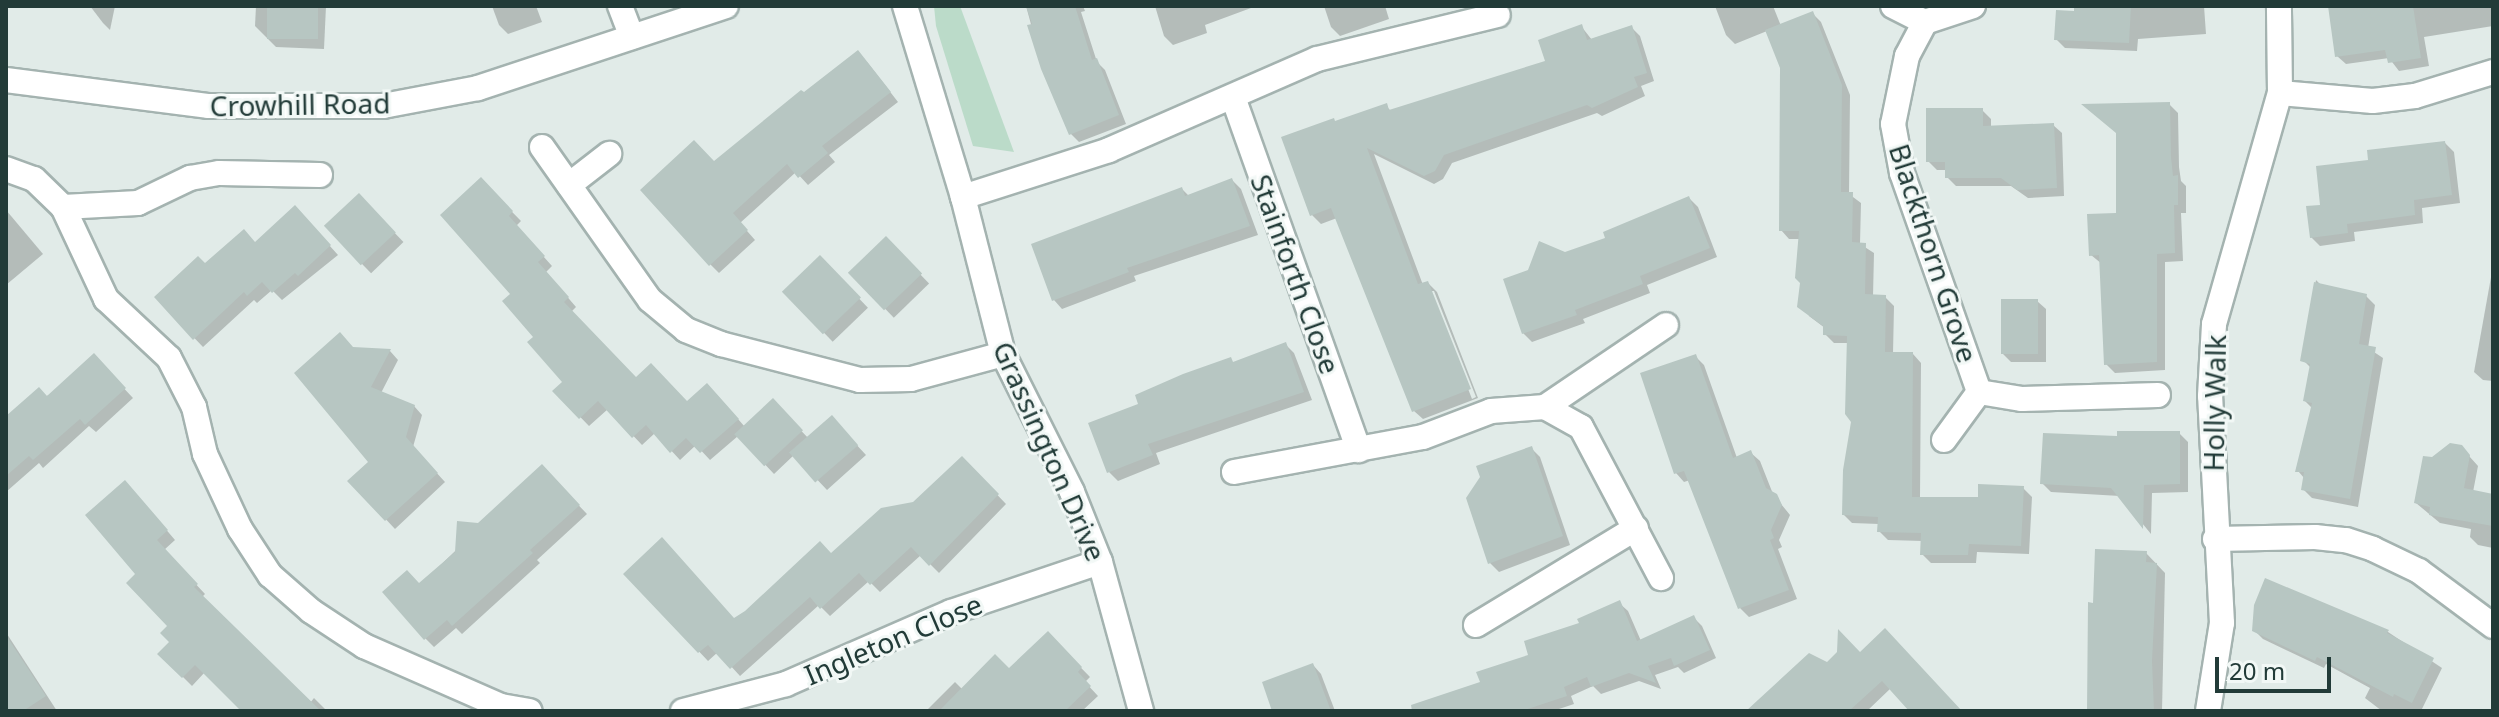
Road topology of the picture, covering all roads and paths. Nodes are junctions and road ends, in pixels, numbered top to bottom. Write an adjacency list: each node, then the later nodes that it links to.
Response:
1 (620, 6): 10 (street)
2 (726, 6): 10 (street, Crowhill Road)
3 (905, 6): 20 (street, Grassington Drive)
4 (1893, 6): 9 (street)
5 (1973, 6): 9 (street)
6 (2279, 6): 13 (street, Holly Walk)
7 (1498, 15): 8 (street)
8 (1445, 16): 14 (street)
9 (1925, 22): 24 (street, Blackthorn Grove)
10 (632, 37): 12 (street, Crowhill Road)
11 (2493, 72): 13 (street)
12 (6, 80)
13 (2280, 93): 31 (street, Holly Walk)
14 (1233, 97): 20 (street); 28 (street, Stainforth Close)
15 (542, 147): 19 (street)
16 (609, 154): 19 (street)
17 (6, 169): 21 (street)
18 (320, 175): 21 (street)
19 (569, 185): 23 (street)
20 (963, 197): 23 (street, Grassington Drive)
21 (63, 207): 37 (street)
22 (1666, 325): 26 (street)
23 (1003, 354): 32 (street, Grassington Drive)
24 (1979, 392): 25 (street, Blackthorn Grove); 27 (street, Blackthorn Grove)
25 (2158, 395)
26 (1545, 407): 28 (street); 30 (street)
27 (1944, 440)
28 (1359, 450): 29 (street)
29 (1234, 472)
30 (1636, 528): 33 (street); 34 (street)
31 (2215, 539): 35 (street); 40 (street, Holly Walk)
32 (1100, 562): 36 (street, Ingleton Close); 39 (street, Grassington Drive)
33 (1661, 578)
34 (1476, 625)
35 (2493, 626)
36 (756, 702): 38 (street, Ingleton Close)
37 (530, 711)
38 (683, 711)
39 (1141, 711)
40 (2208, 711)

